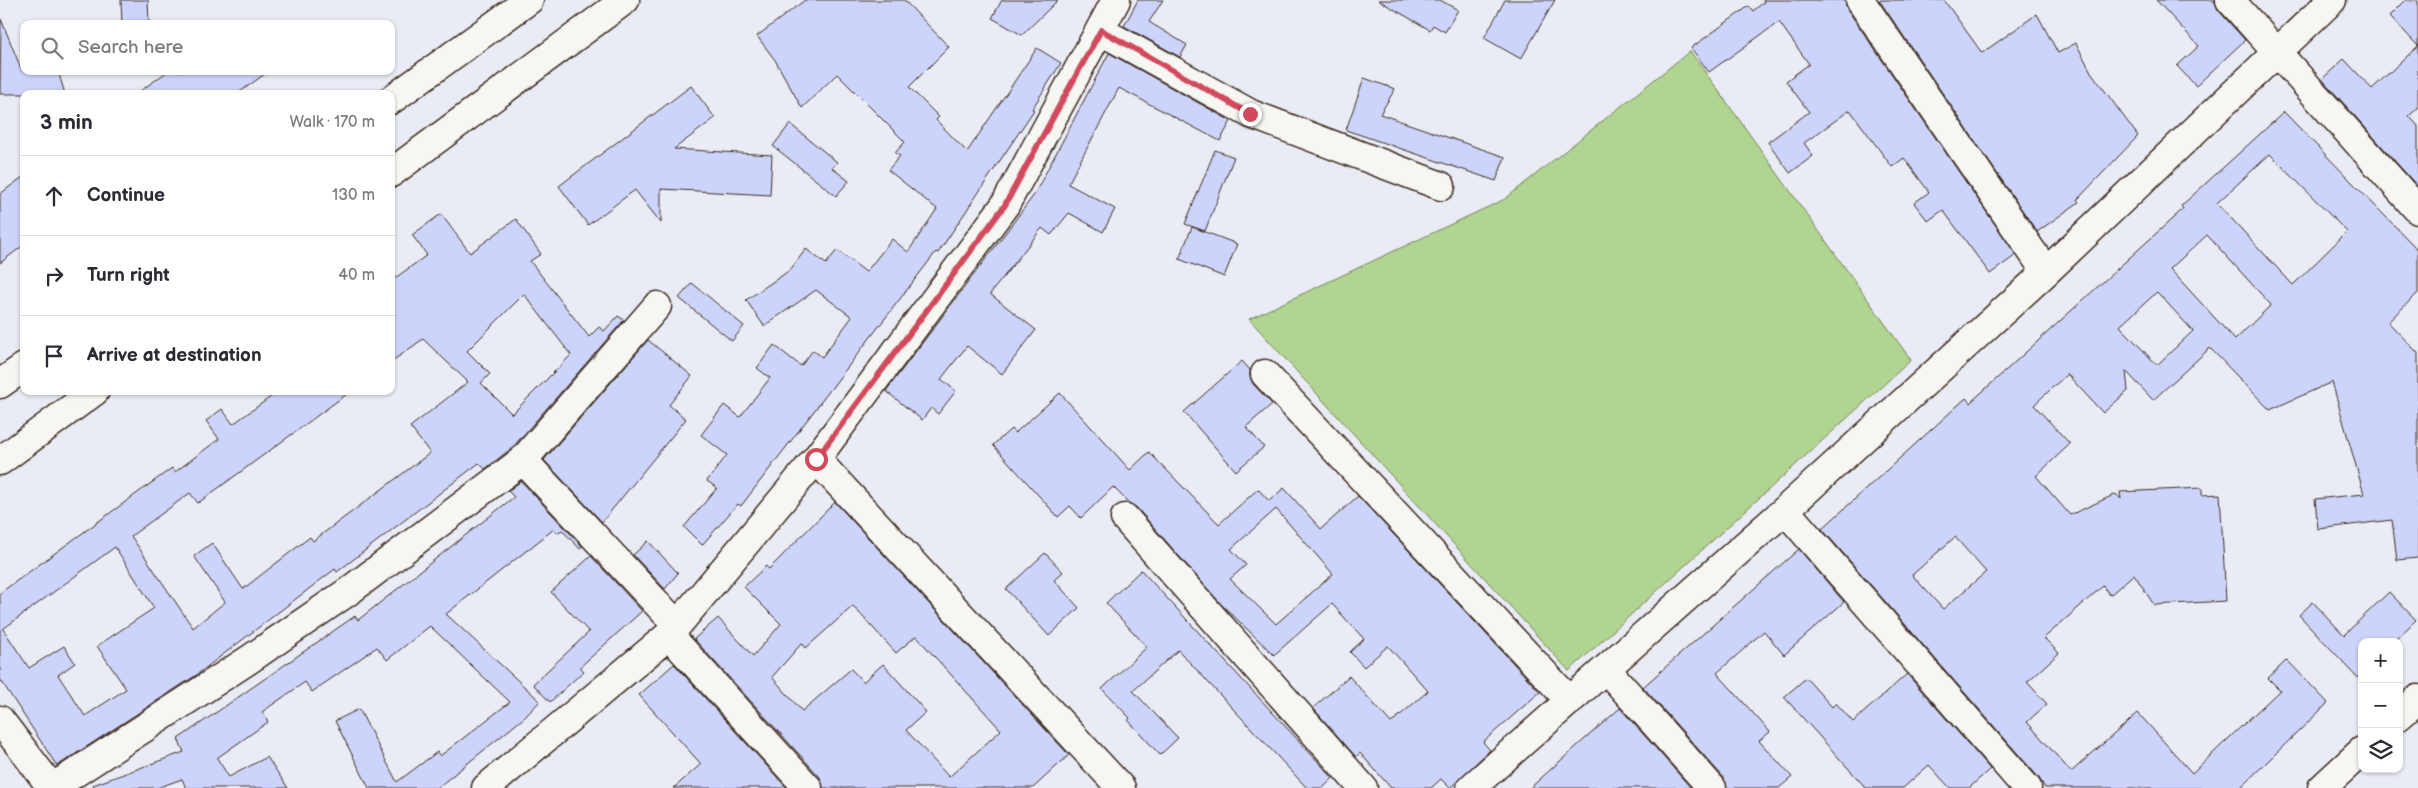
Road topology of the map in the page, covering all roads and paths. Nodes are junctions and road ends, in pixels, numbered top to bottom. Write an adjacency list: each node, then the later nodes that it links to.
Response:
1 (529, 0): 9 (street)
2 (625, 0): 10 (street)
3 (1116, 0): 7 (street)
4 (1860, 0): 13 (street)
5 (2230, 0): 8 (street)
6 (2332, 0): 8 (street)
7 (1101, 30): 11 (street); 19 (street)
8 (2276, 53): 12 (street); 13 (street)
9 (395, 97)
10 (395, 170)
11 (1440, 186)
12 (2418, 210)
13 (2046, 272): 22 (street)
14 (656, 306): 20 (street)
15 (20, 370): 17 (street)
16 (1265, 374): 27 (street)
17 (0, 384)
18 (90, 395): 21 (street)
19 (816, 459): 24 (street); 34 (street)
20 (523, 460): 24 (street); 31 (street)
21 (0, 462)
22 (1785, 510): 25 (street); 38 (street)
23 (1125, 518): 35 (street)
24 (673, 630): 32 (street); 33 (street)
25 (1606, 669): 27 (street); 37 (street)
26 (2418, 698): 28 (street)
27 (1570, 701): 36 (street)
28 (2403, 712)
29 (0, 720): 31 (street)
30 (2358, 755): 39 (street)
31 (52, 788)
32 (486, 788)
33 (808, 788)
34 (1121, 788)
35 (1363, 788)
36 (1471, 788)
37 (1712, 788)
38 (2027, 788)
39 (2322, 788)

